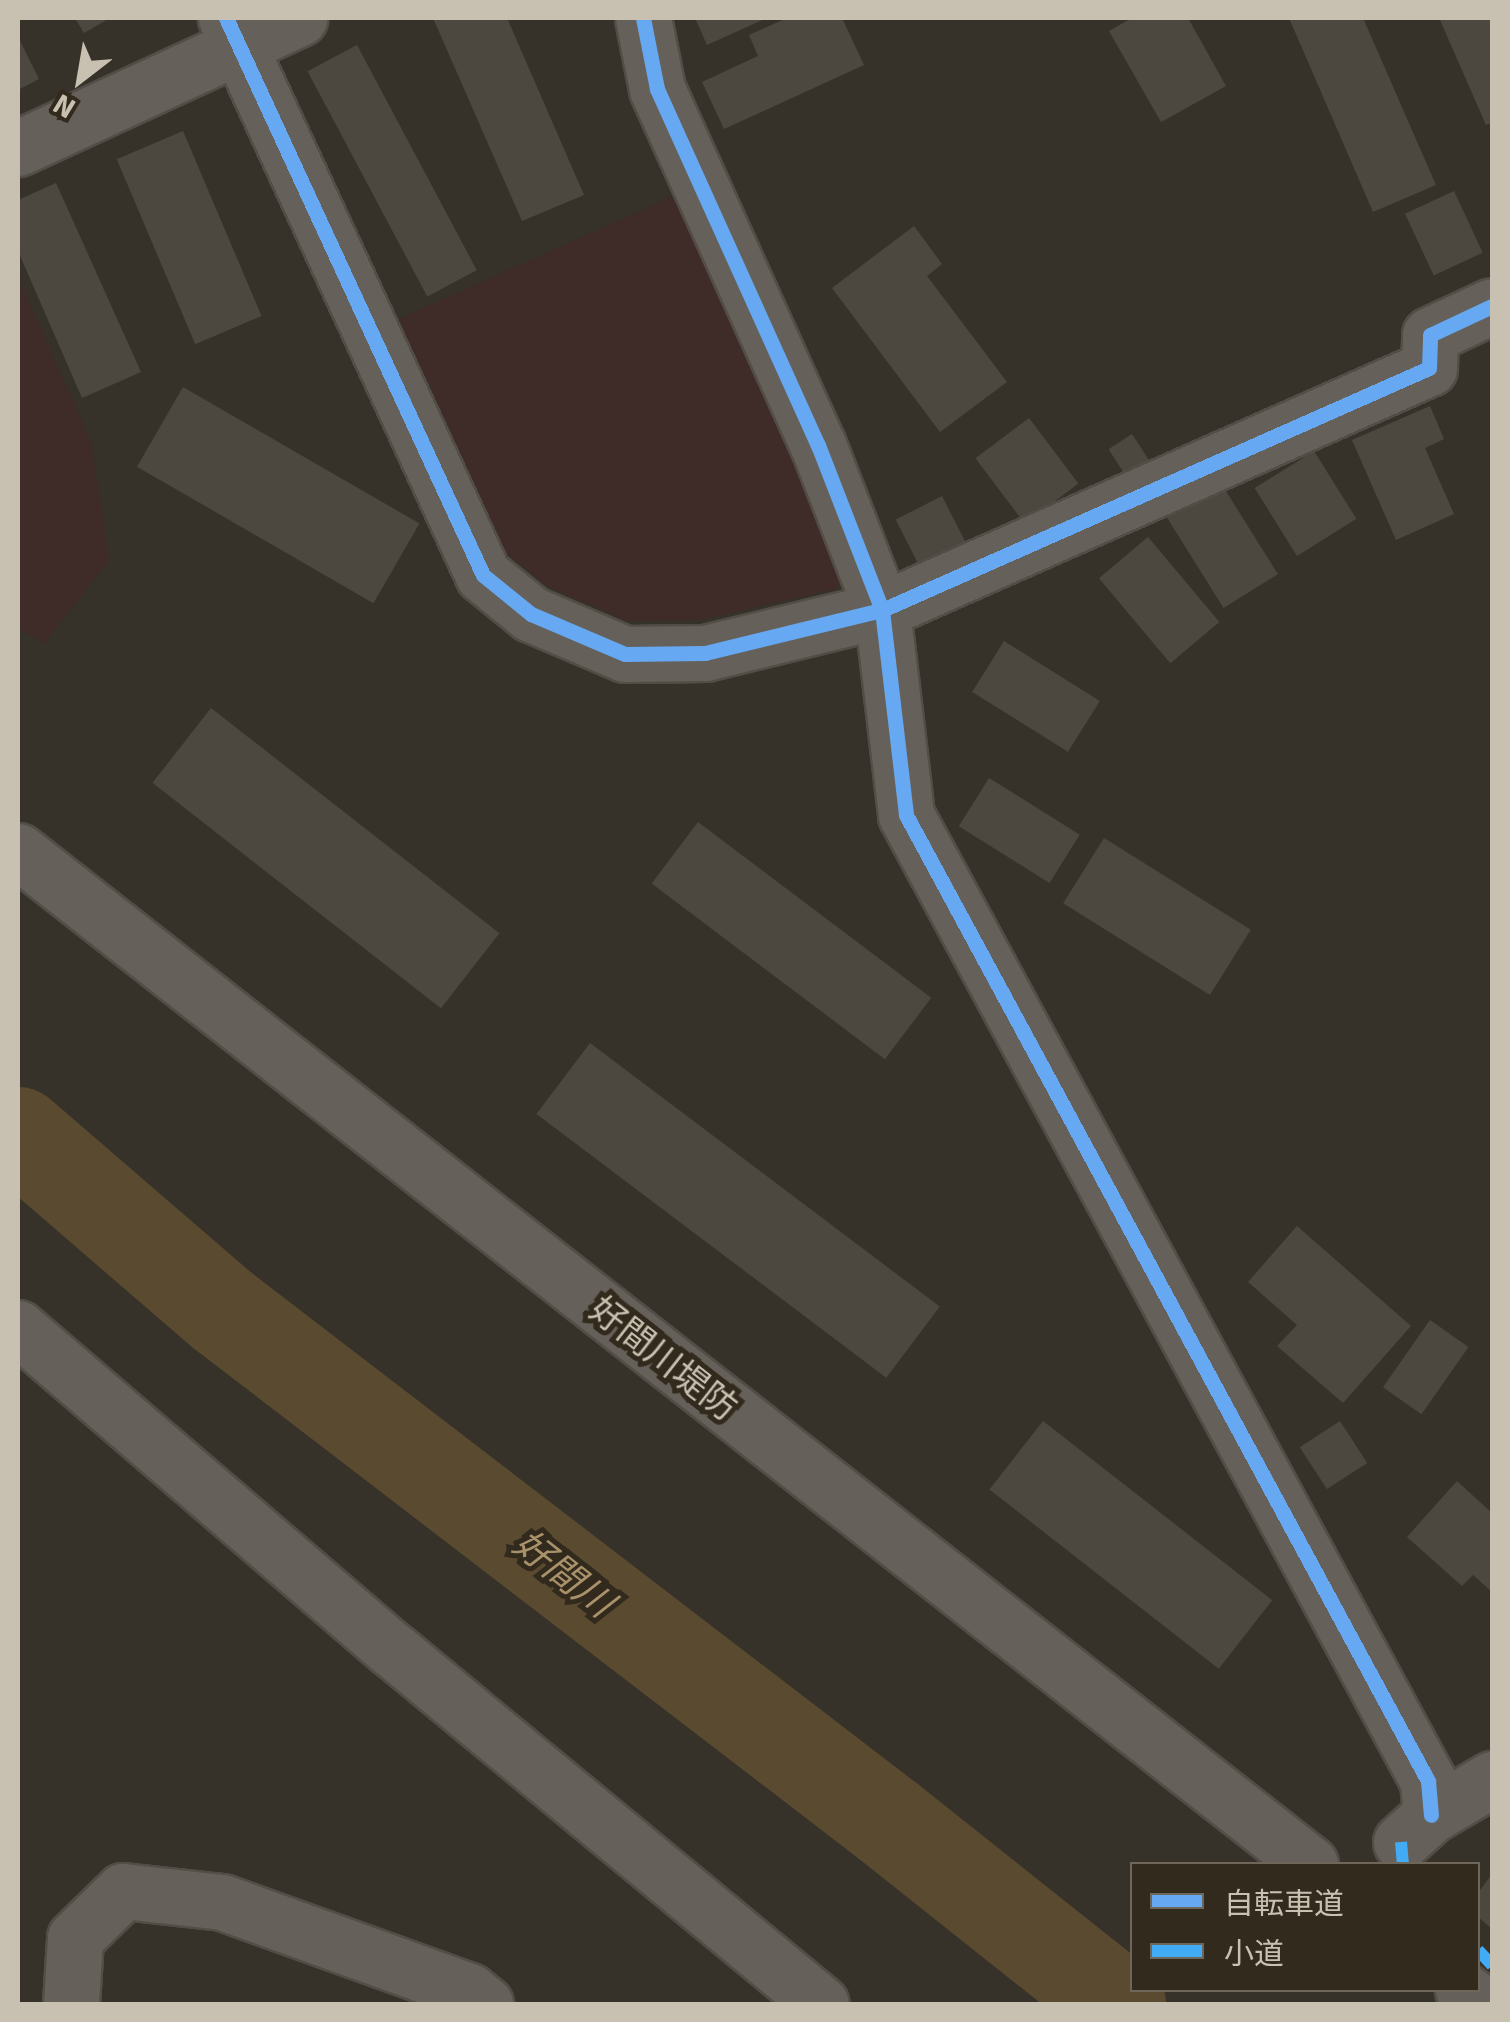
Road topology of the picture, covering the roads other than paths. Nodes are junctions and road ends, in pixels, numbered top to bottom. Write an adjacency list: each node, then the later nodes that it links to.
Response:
1 (299, 18): 3 (street)
2 (643, 18): 6 (street)
3 (234, 31): 4 (street); 6 (street)
4 (18, 148)
5 (1492, 306): 6 (street)
6 (882, 610): 9 (street)
7 (18, 852): 10 (street, 好間川堤防)
8 (18, 1328): 13 (street)
9 (1492, 1779)
10 (1307, 1862)
11 (71, 2004): 12 (street)
12 (485, 2004)
13 (821, 2004)

